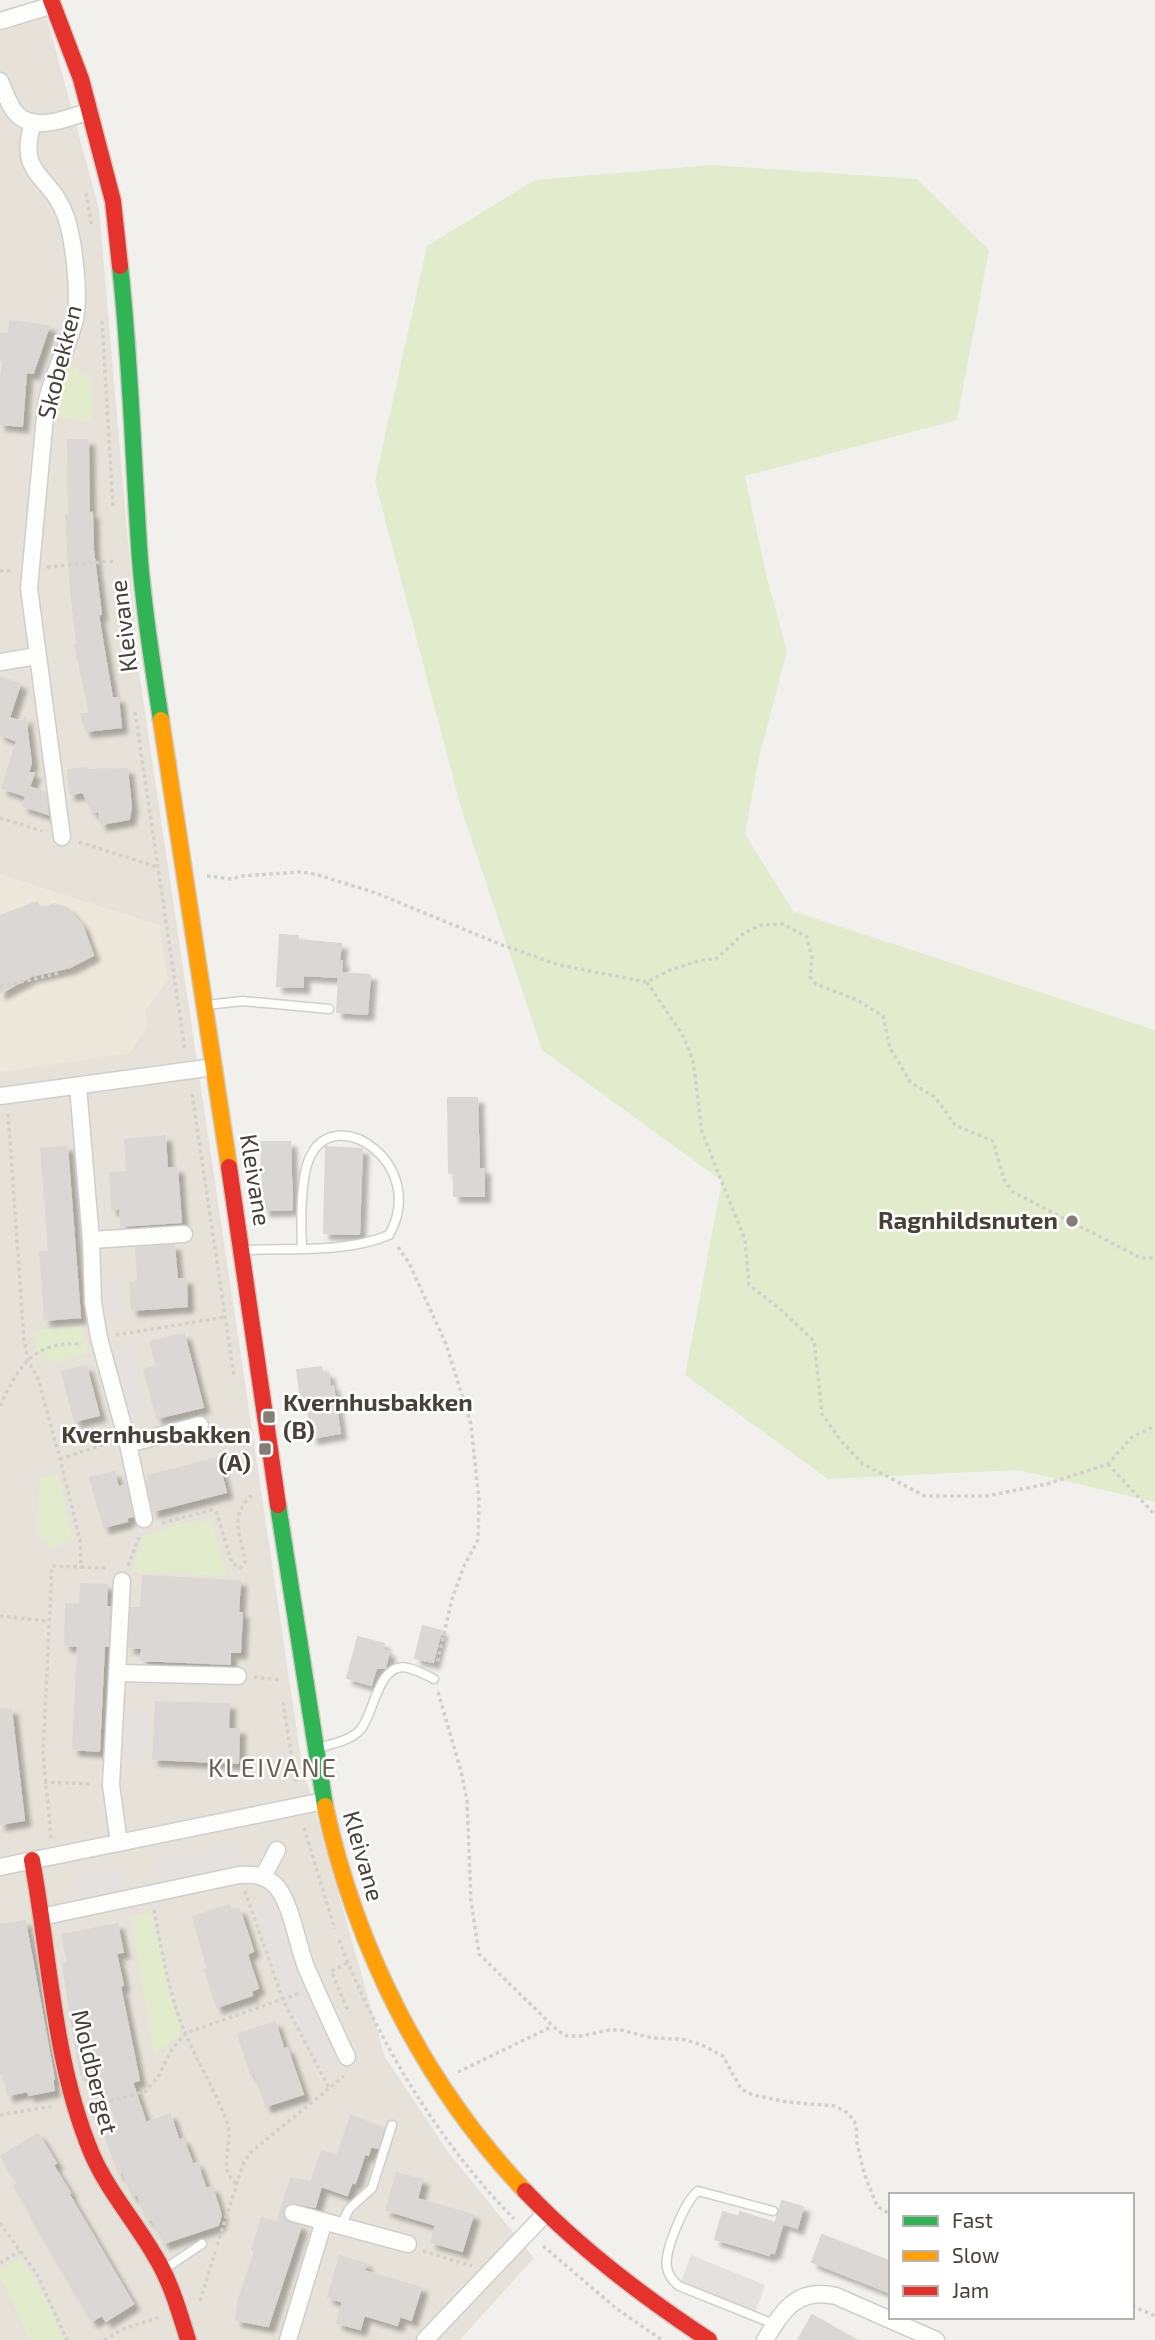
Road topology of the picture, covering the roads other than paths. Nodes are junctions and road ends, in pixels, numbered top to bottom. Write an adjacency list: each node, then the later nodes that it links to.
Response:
1 (52, 3): 2 (street); 4 (street, Kleivane)
2 (0, 21)
3 (0, 81): 5 (street)
4 (90, 111): 5 (street); 9 (street, Kleivane)
5 (33, 122): 6 (street, Skobekken)
6 (37, 656): 7 (street); 8 (street, Skobekken)
7 (0, 662)
8 (62, 837)
9 (203, 1005): 10 (lane); 11 (street, Kleivane)
10 (329, 1009)
11 (214, 1067): 12 (street); 17 (street, Kleivane)
12 (78, 1086): 13 (street); 15 (street)
13 (0, 1096)
14 (184, 1234): 15 (street)
15 (91, 1240): 19 (street)
16 (302, 1248): 16 (lane, Kleivane); 17 (lane, Kleivane)
17 (243, 1250): 25 (street, Kleivane)
18 (200, 1424): 19 (street)
19 (127, 1440): 20 (street)
20 (148, 1525)
21 (119, 1573): 22 (street)
22 (119, 1673): 23 (street); 27 (street)
23 (238, 1676)
24 (434, 1679): 25 (lane)
25 (315, 1749): 26 (street, Kleivane)
26 (324, 1801): 27 (street); 37 (street, Kleivane)
27 (119, 1843): 29 (street)
28 (277, 1850): 31 (street)
29 (32, 1860): 30 (street); 32 (street, Moldberget)
30 (0, 1867)
31 (263, 1877): 32 (street); 33 (street)
32 (41, 1917): 42 (street, Moldberget)
33 (348, 2065)
34 (392, 2125): 39 (lane)
35 (773, 2211): 43 (lane)
36 (293, 2213): 38 (street)
37 (545, 2214): 46 (street); 47 (street, Kleivane)
38 (324, 2221): 39 (street); 45 (street)
39 (341, 2226): 41 (street)
40 (202, 2244): 42 (lane)
41 (408, 2244)
42 (163, 2270): 44 (street, Moldberget)
43 (774, 2324): 48 (street); 49 (street)
44 (188, 2340)
45 (288, 2340)
46 (425, 2340)
47 (709, 2340)
48 (765, 2340)
49 (936, 2340)

